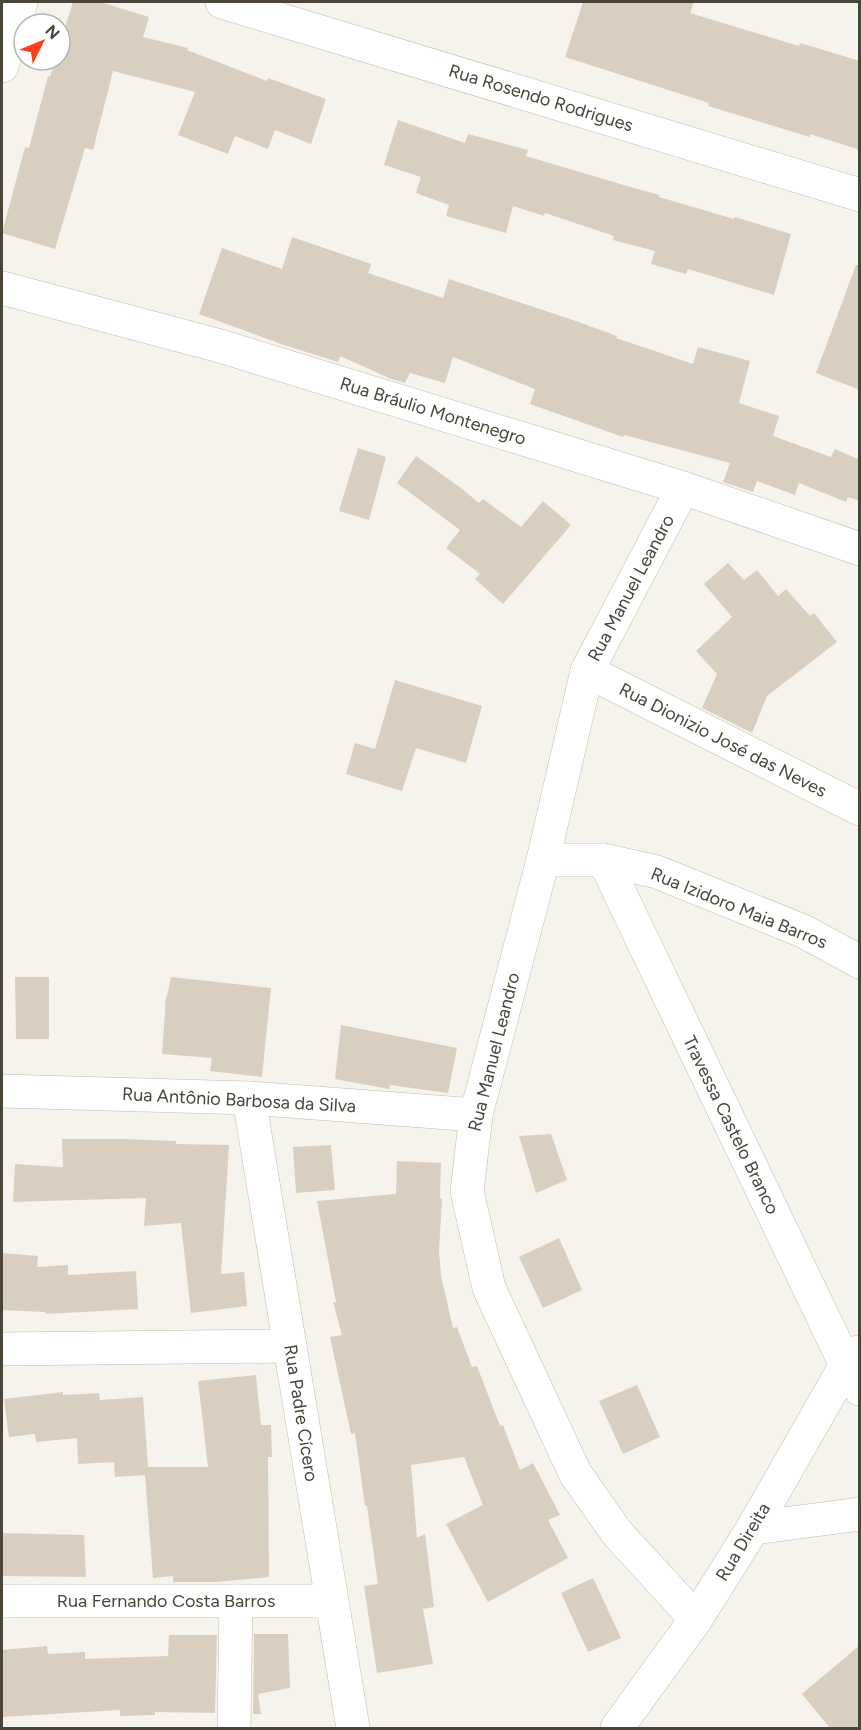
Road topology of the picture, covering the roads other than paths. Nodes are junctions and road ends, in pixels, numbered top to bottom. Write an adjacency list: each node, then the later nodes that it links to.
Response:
1 (21, 2): 3 (street)
2 (222, 2): 4 (street, Rua Rosendo Rodrigues)
3 (2, 66)
4 (860, 195)
5 (2, 288): 6 (street, Rua Bráulio Montenegro)
6 (683, 488): 7 (street, Rua Bráulio Montenegro); 8 (street, Rua Manuel Leandro)
7 (860, 549)
8 (587, 671): 9 (street, Rua Dionizio José das Neves); 10 (street, Rua Manuel Leandro)
9 (860, 809)
10 (543, 860): 11 (street, Rua Izidoro Maia Barros); 15 (street, Rua Manuel Leandro)
11 (604, 860): 12 (street, Rua Izidoro Maia Barros); 18 (street, Travessa Castelo Branco)
12 (860, 962)
13 (2, 1091): 14 (street, Rua Antônio Barbosa da Silva)
14 (249, 1098): 15 (street, Rua Antônio Barbosa da Silva); 16 (street, Rua Padre Cícero)
15 (476, 1115): 24 (street, Rua Manuel Leandro)
16 (290, 1346): 17 (street); 23 (street, Rua Padre Cícero)
17 (2, 1349)
18 (855, 1368): 20 (street, Rua Direita)
19 (860, 1514): 20 (street)
20 (753, 1528): 24 (street, Rua Direita)
21 (2, 1601): 22 (street, Rua Fernando Costa Barros)
22 (236, 1601): 23 (street, Rua Fernando Costa Barros); 25 (street)
23 (331, 1601): 26 (street, Rua Padre Cícero)
24 (696, 1619): 27 (street, Rua Direita)
25 (234, 1728)
26 (353, 1728)
27 (617, 1728)

